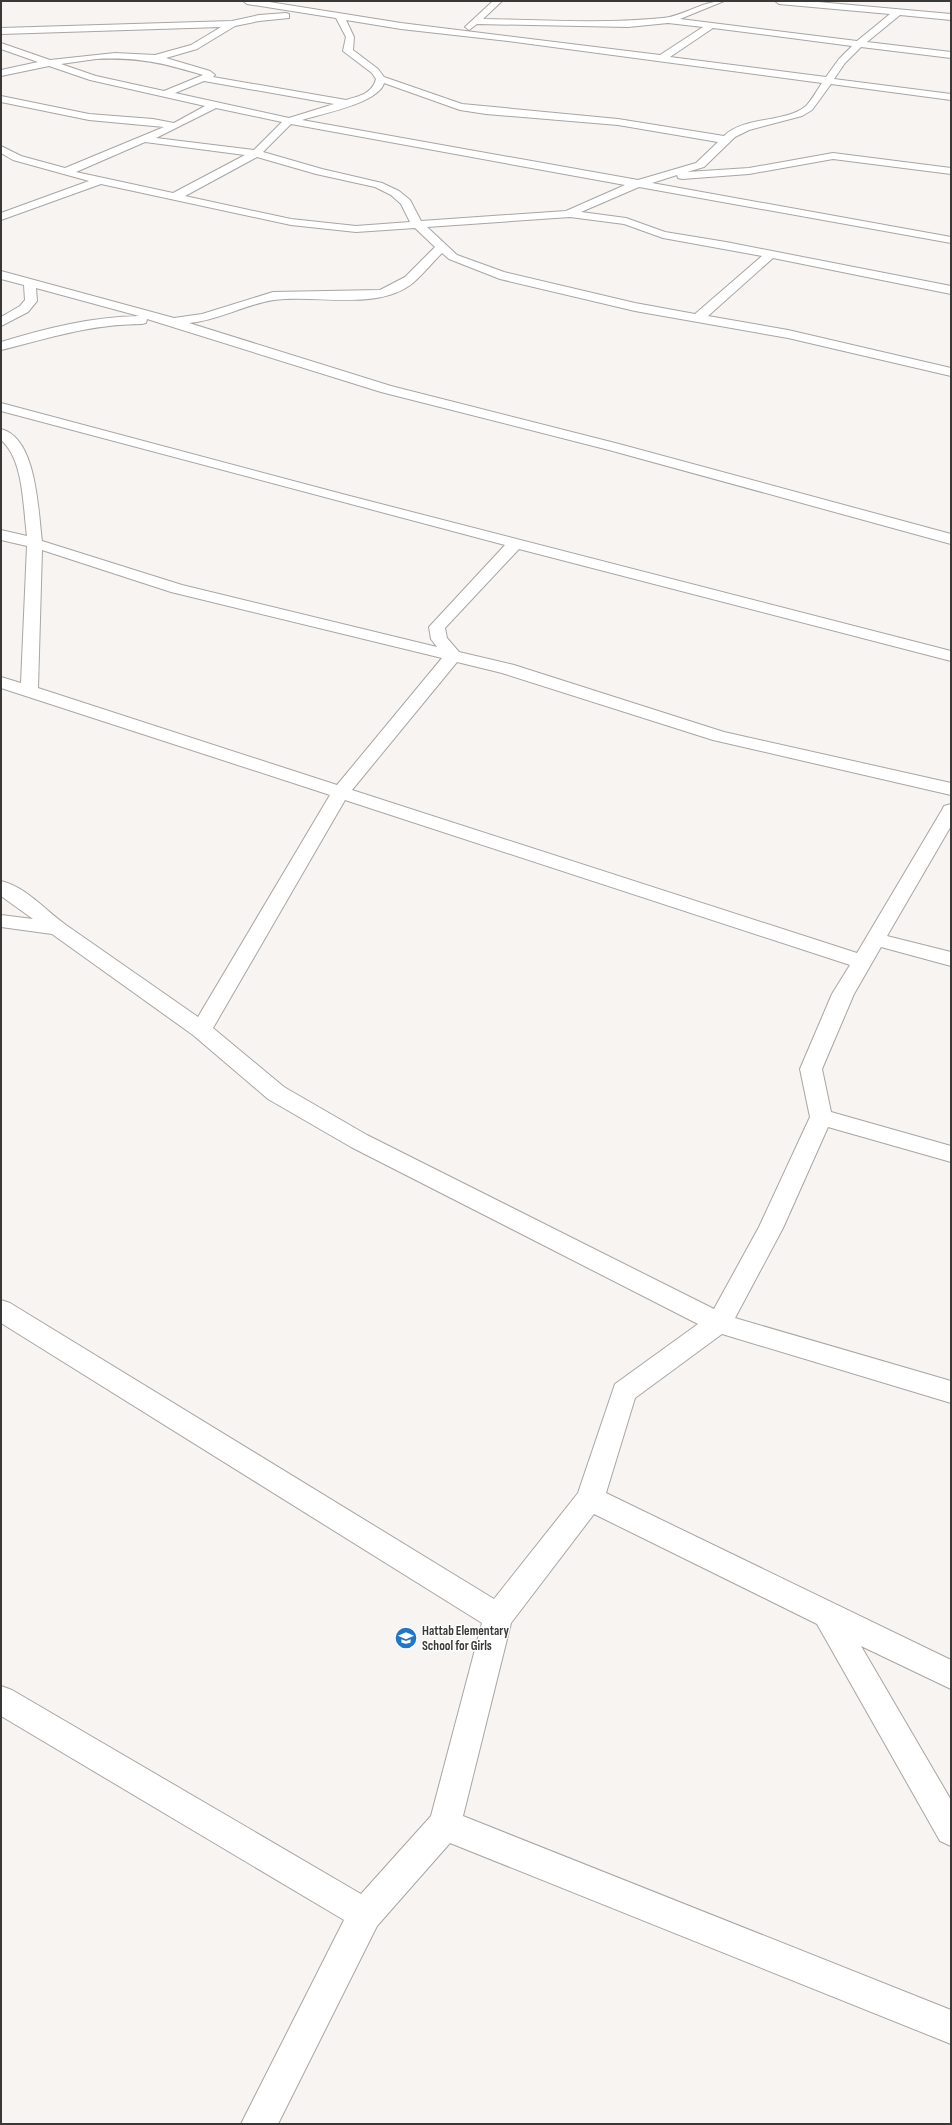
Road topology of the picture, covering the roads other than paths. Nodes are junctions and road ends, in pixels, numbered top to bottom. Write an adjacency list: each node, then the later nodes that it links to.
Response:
1 (247, 1): 6 (street)
2 (498, 1): 10 (street)
3 (720, 1): 9 (street)
4 (779, 1): 5 (street)
5 (898, 12): 8 (street); 15 (street)
6 (315, 13): 7 (street); 11 (street)
7 (340, 17): 14 (street); 23 (street)
8 (951, 17)
9 (668, 20): 10 (street); 12 (street)
10 (475, 22): 14 (street)
11 (232, 24): 13 (street); 18 (street)
12 (710, 26): 15 (street); 19 (street)
13 (1, 31)
14 (462, 33): 19 (street)
15 (859, 44): 17 (street); 24 (street)
16 (1, 46): 20 (street)
17 (951, 55)
18 (154, 58): 20 (street); 22 (street)
19 (661, 59): 24 (street)
20 (48, 63): 21 (street); 26 (street)
21 (1, 73)
22 (204, 78): 26 (street); 28 (street)
23 (381, 79): 28 (street); 35 (street)
24 (830, 81): 25 (street); 35 (street)
25 (951, 97)
26 (164, 98): 29 (street)
27 (1, 99): 31 (street)
28 (348, 103): 32 (street)
29 (214, 105): 32 (street); 33 (street)
30 (143, 112): 31 (street)
31 (123, 120): 33 (street)
32 (289, 121): 37 (street); 42 (street)
33 (174, 126): 34 (street)
34 (143, 139): 37 (street); 39 (street)
35 (727, 140): 40 (street)
36 (1, 149): 39 (street)
37 (256, 153): 43 (street); 48 (street)
38 (951, 171): 40 (street)
39 (66, 172): 41 (street)
40 (655, 178): 42 (street)
41 (99, 181): 43 (street); 45 (street)
42 (634, 185): 46 (street); 49 (street)
43 (174, 198): 48 (street)
44 (1, 209): 45 (street)
45 (15, 212): 47 (street)
46 (570, 214): 48 (street); 51 (street)
47 (1, 218)
48 (416, 223): 50 (street)
49 (951, 240)
50 (441, 248): 55 (street); 56 (street)
51 (771, 254): 54 (street); 55 (street)
52 (1, 275): 53 (street)
53 (30, 283): 56 (street); 57 (street)
54 (951, 290)
55 (698, 318): 59 (street)
56 (170, 321): 58 (street); 63 (street)
57 (1, 322)
58 (1, 346)
59 (951, 372)
60 (1, 407): 65 (street)
61 (1, 433): 64 (street)
62 (1, 535): 64 (street)
63 (951, 538)
64 (35, 542): 66 (street); 69 (street)
65 (516, 543): 66 (street); 67 (street)
66 (453, 656): 70 (street); 71 (street)
67 (951, 656)
68 (1, 682): 69 (street)
69 (29, 691): 71 (street)
70 (951, 789)
71 (341, 792): 78 (street); 79 (street)
72 (951, 810): 76 (street)
73 (1, 887): 75 (street)
74 (1, 921): 75 (street)
75 (57, 928): 79 (street)
76 (876, 939): 77 (street); 78 (street)
77 (951, 960)
78 (862, 962): 80 (street)
79 (201, 1030): 83 (street)
80 (821, 1117): 81 (street); 83 (street)
81 (951, 1154)
82 (1, 1310): 87 (street)
83 (719, 1323): 84 (street); 85 (street)
84 (951, 1392)
85 (590, 1499): 86 (street); 87 (street)
86 (827, 1614): 88 (street); 91 (street)
87 (498, 1617): 90 (street)
88 (951, 1674)
89 (1, 1700): 92 (street)
90 (445, 1825): 92 (street); 93 (street)
91 (951, 1830)
92 (366, 1914): 94 (street)
93 (951, 2027)
94 (260, 2123)

